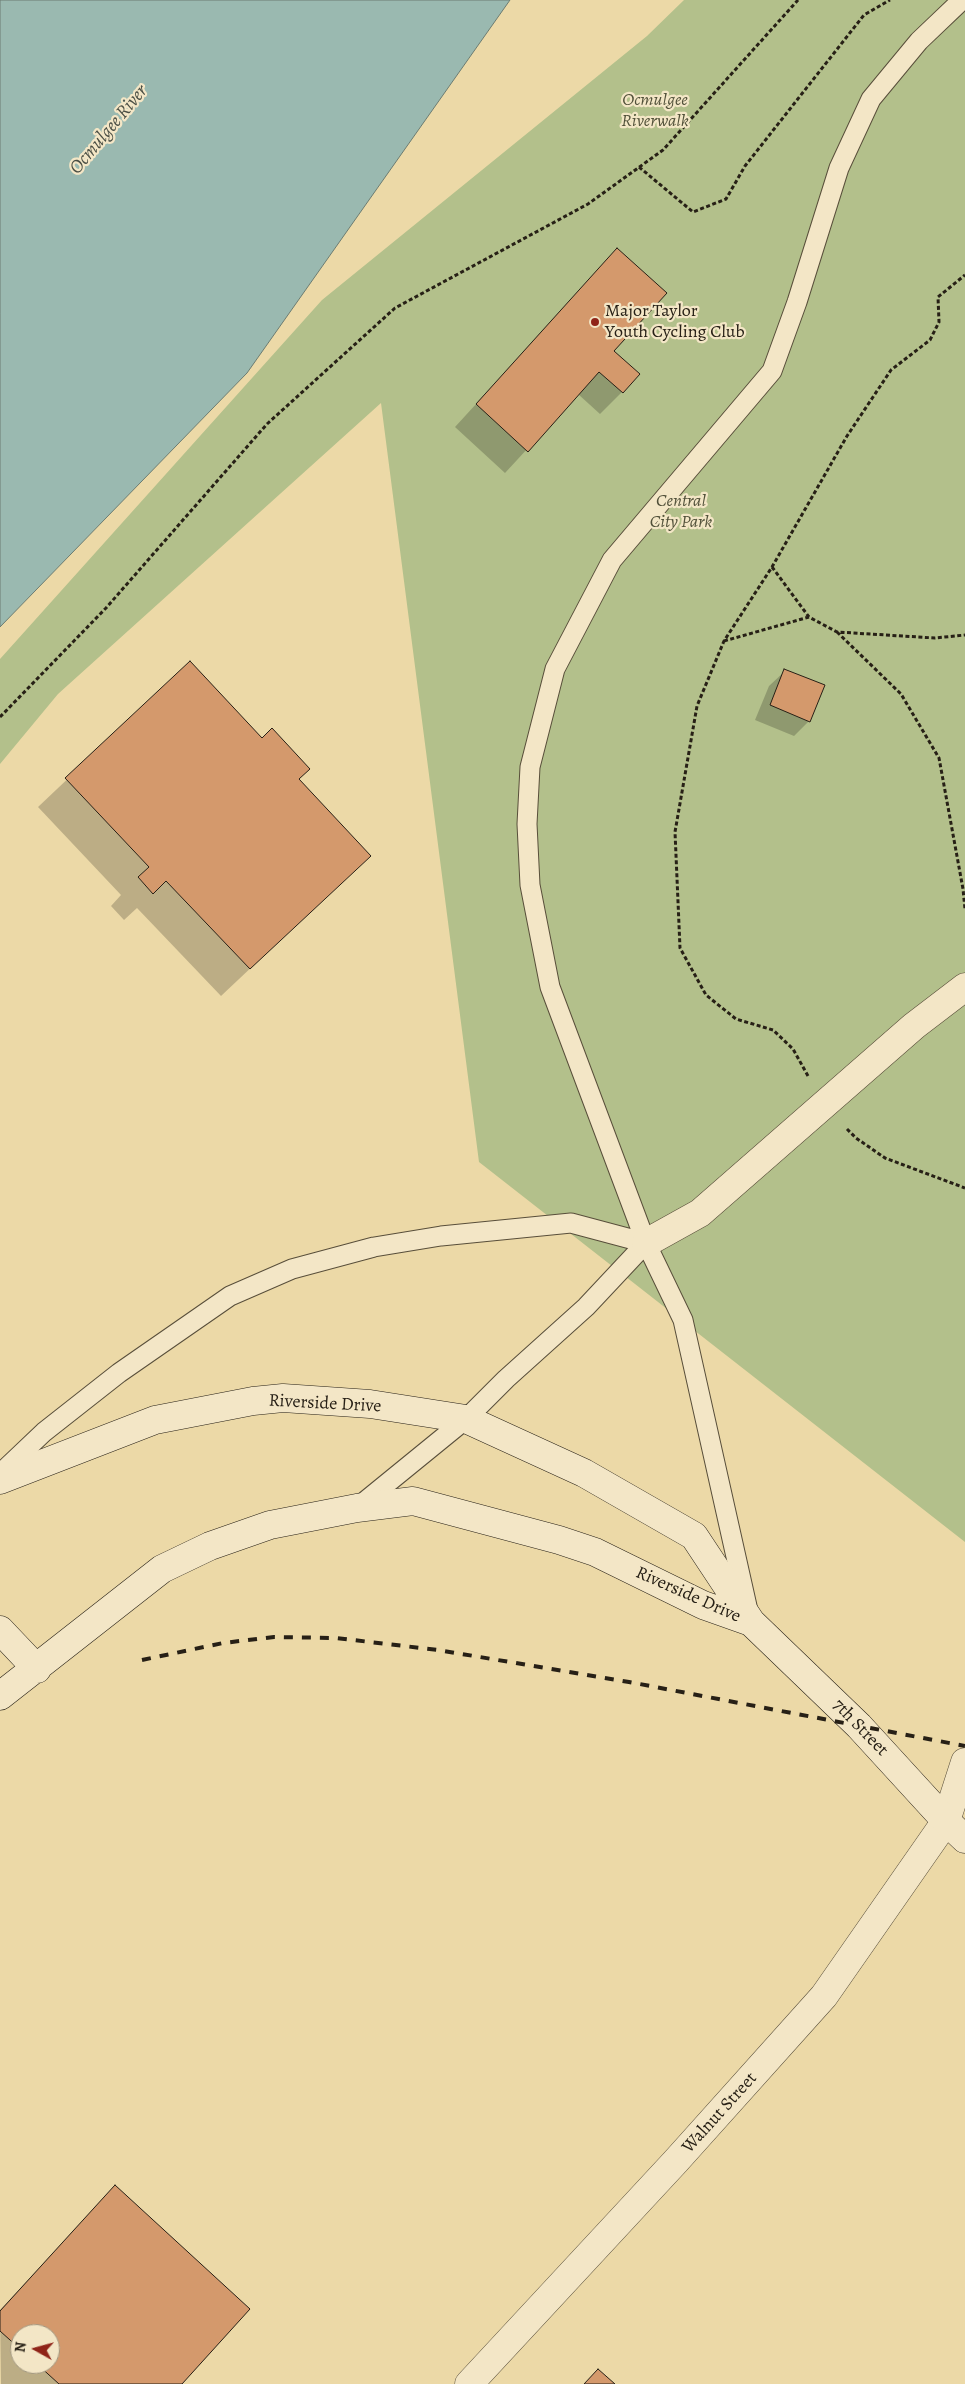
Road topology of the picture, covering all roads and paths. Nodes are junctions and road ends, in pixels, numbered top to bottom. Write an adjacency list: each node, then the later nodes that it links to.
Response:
1 (798, 0): 4 (path)
2 (890, 0): 4 (path)
3 (962, 0): 16 (lane)
4 (639, 168): 11 (path)
5 (965, 275): 6 (path)
6 (772, 568): 7 (path); 10 (path)
7 (808, 617): 8 (path); 10 (path)
8 (837, 632): 9 (path); 12 (path)
9 (965, 635)
10 (724, 642): 14 (path)
11 (0, 716)
12 (965, 909)
13 (965, 987): 14 (street)
14 (824, 1104): 15 (path); 16 (street)
15 (965, 1188)
16 (646, 1243): 17 (lane); 18 (lane); 21 (lane)
17 (466, 1419): 19 (street, Riverside Drive); 20 (lane); 21 (street, Riverside Drive)
18 (0, 1474)
19 (0, 1480)
20 (357, 1508): 21 (street, Riverside Drive); 23 (street, Riverside Drive)
21 (750, 1622): 26 (street, 7th Street)
22 (0, 1630): 23 (street)
23 (37, 1669): 24 (street, Riverside Drive)
24 (0, 1696)
25 (965, 1762): 26 (street, Walnut Street)
26 (955, 1830): 27 (street, Walnut Street)
27 (469, 2384)

